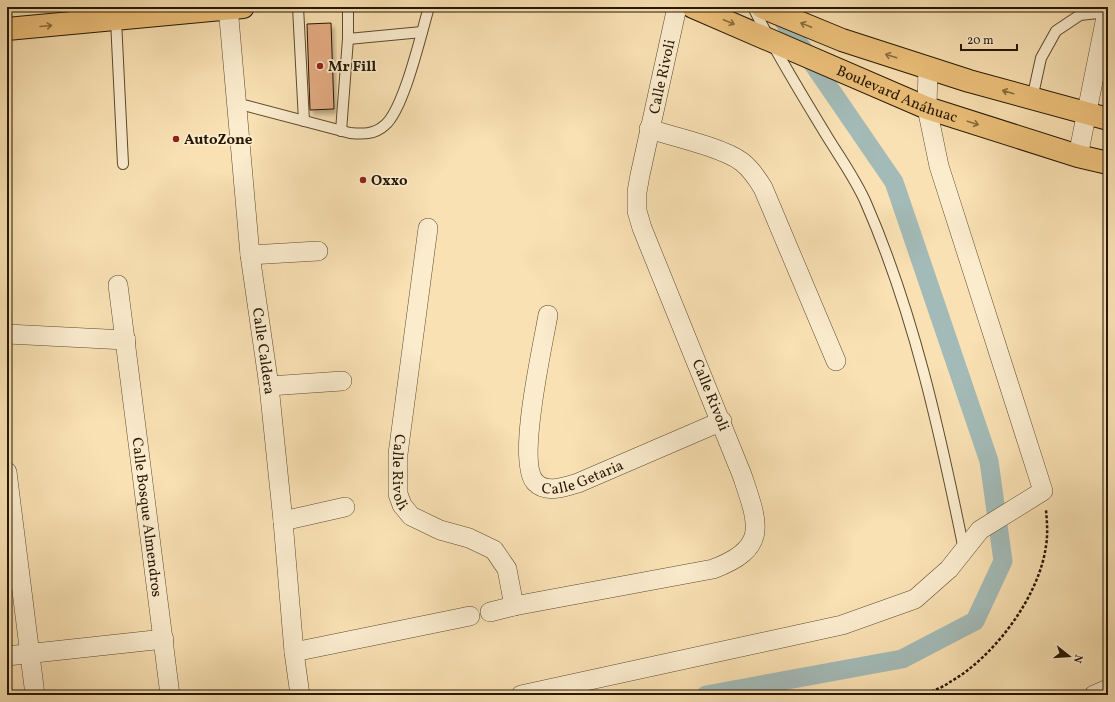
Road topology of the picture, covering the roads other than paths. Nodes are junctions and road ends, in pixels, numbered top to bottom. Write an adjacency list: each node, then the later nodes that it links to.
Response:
1 (298, 7): 22 (lane)
2 (348, 7): 13 (lane)
3 (429, 7): 12 (lane)
4 (677, 7): 23 (street, Calle Rivoli)
5 (693, 7): 14 (main road, Boulevard Anáhuac, one-way to 14)
6 (753, 7): 14 (lane)
7 (762, 7): 16 (main road, Boulevard Anáhuac, one-way to 7)
8 (233, 8): 10 (main road); 18 (street, Calle Caldera)
9 (1107, 9): 15 (street); 17 (lane)
10 (116, 20): 11 (main road, one-way to 10); 27 (lane)
11 (7, 29)
12 (422, 32): 13 (lane); 24 (lane)
13 (348, 38): 24 (lane)
14 (769, 40): 19 (main road, Boulevard Anáhuac); 42 (lane)
15 (1104, 48): 20 (street)
16 (928, 68): 17 (main road, Boulevard Anáhuac, one-way to 16); 19 (street)
17 (1032, 99): 20 (main road, Boulevard Anáhuac)
18 (236, 103): 22 (lane); 30 (street, Calle Caldera)
19 (927, 108): 25 (main road, Boulevard Anáhuac, one-way to 25); 42 (street)
20 (1086, 114): 21 (main road, Boulevard Anáhuac); 25 (street)
21 (1108, 119)
22 (304, 121): 24 (lane)
23 (649, 129): 35 (street); 38 (street, Calle Rivoli)
24 (341, 131)
25 (1078, 156): 26 (main road, Boulevard Anáhuac)
26 (1108, 163)
27 (123, 164)
28 (428, 228): 43 (street, Calle Rivoli)
29 (318, 251): 30 (street)
30 (250, 255): 37 (street, Calle Caldera)
31 (118, 285): 34 (street, Calle Bosque Almendros)
32 (548, 315): 38 (street, Calle Getaria)
33 (7, 334): 34 (street)
34 (126, 340): 46 (street, Calle Bosque Almendros)
35 (836, 361)
36 (342, 381): 37 (street)
37 (268, 386): 41 (street, Calle Caldera)
38 (722, 421): 43 (street, Calle Rivoli)
39 (7, 472): 48 (street)
40 (346, 507): 41 (street)
41 (283, 521): 47 (street, Calle Caldera)
42 (964, 550): 54 (street)
43 (514, 606): 44 (street, Calle Rivoli)
44 (490, 612)
45 (470, 616): 47 (street)
46 (164, 639): 48 (street); 52 (street, Calle Bosque Almendros)
47 (294, 652): 53 (street, Calle Caldera)
48 (30, 654): 49 (street); 51 (street)
49 (7, 656)
50 (1108, 689): 55 (street)
51 (35, 695)
52 (170, 695)
53 (300, 695)
54 (521, 695)
55 (1094, 695)

